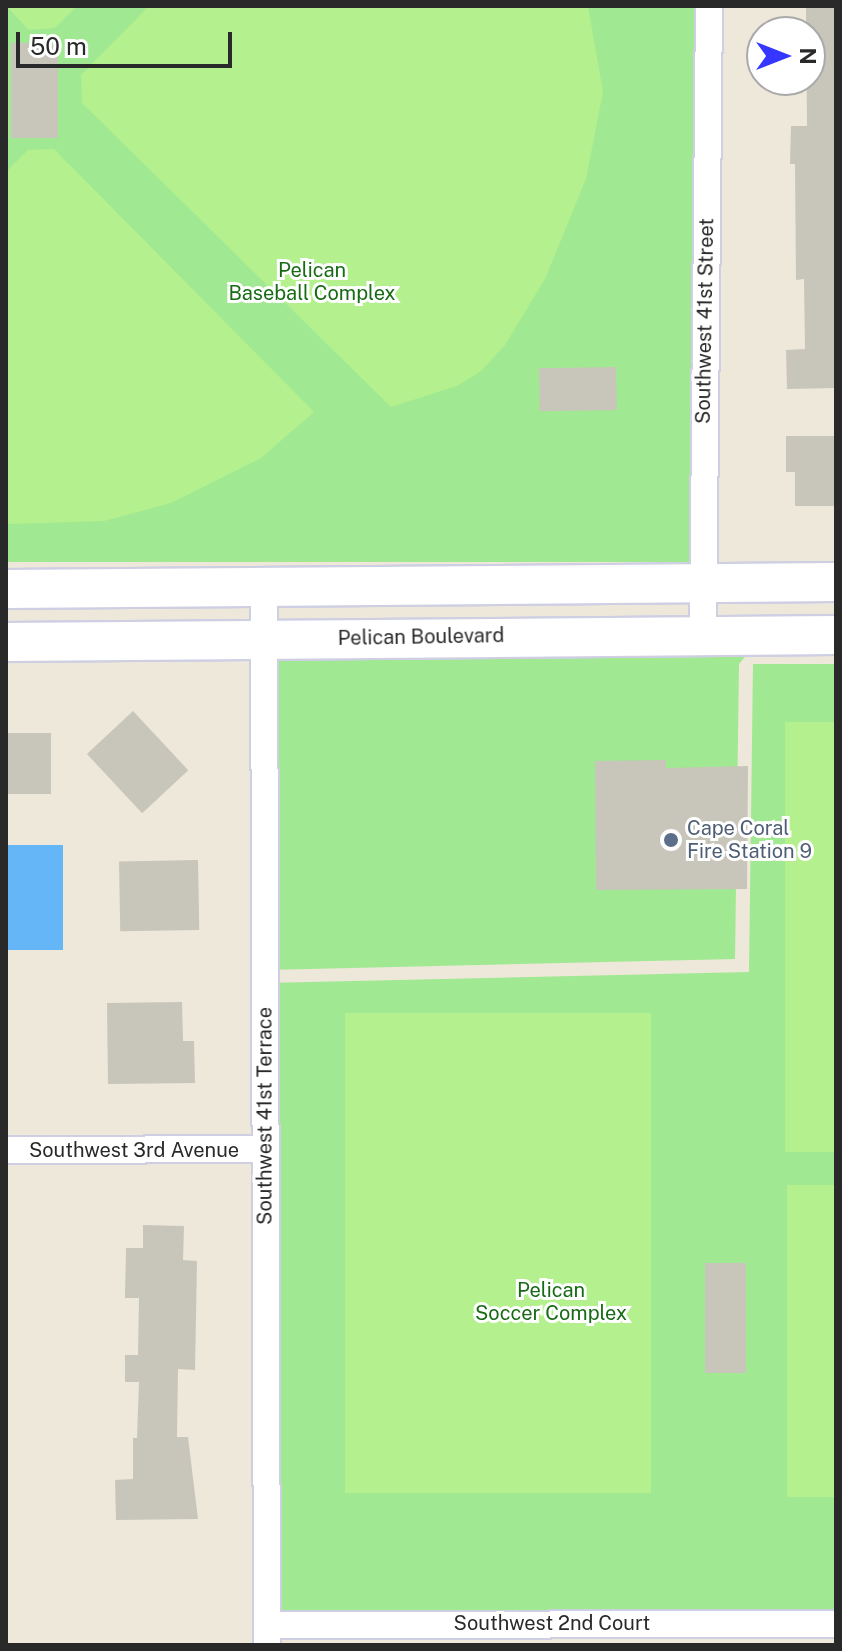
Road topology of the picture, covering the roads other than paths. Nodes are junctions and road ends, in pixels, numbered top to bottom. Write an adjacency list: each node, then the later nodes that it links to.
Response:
1 (709, 6): 3 (street, Southwest 41st Street)
2 (836, 582): 3 (street)
3 (703, 583): 4 (street); 7 (street, Southwest 41st Street)
4 (264, 587): 5 (street); 8 (street, Southwest 41st Terrace)
5 (6, 589)
6 (836, 635): 7 (street, Pelican Boulevard)
7 (703, 637): 8 (street, Pelican Boulevard)
8 (264, 640): 9 (street, Pelican Boulevard); 10 (street, Southwest 41st Terrace)
9 (6, 642)
10 (262, 1149): 11 (street, Southwest 3rd Avenue); 13 (street, Southwest 41st Terrace)
11 (6, 1150)
12 (836, 1624): 13 (street, Southwest 2nd Court)
13 (267, 1635)

